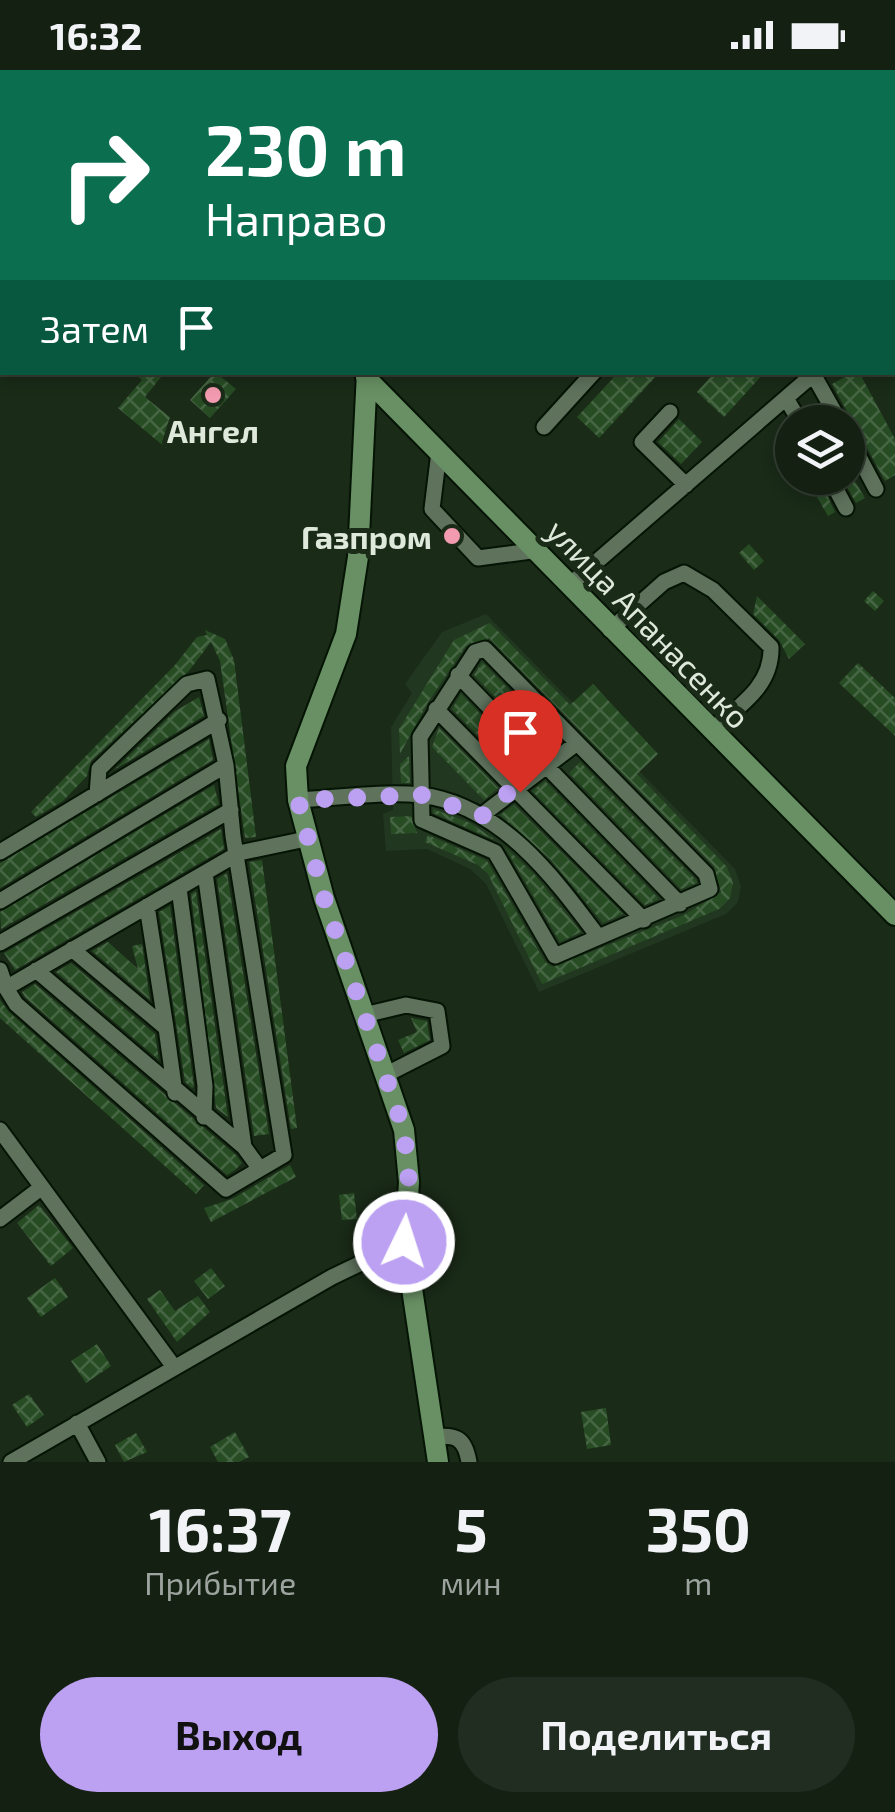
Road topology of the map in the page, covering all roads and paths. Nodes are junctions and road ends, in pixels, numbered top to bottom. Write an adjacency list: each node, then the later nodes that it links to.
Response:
1 (364, 375): 30 (main road)
2 (365, 375): 11 (main road, улица Апанасенко)
3 (591, 375): 10 (street)
4 (812, 375): 6 (street)
5 (815, 375): 8 (street)
6 (786, 398): 7 (street); 13 (street)
7 (790, 405)
8 (831, 405)
9 (670, 412): 13 (street)
10 (544, 426)
11 (439, 452): 17 (main road, улица Апанасенко); 17 (street)
12 (865, 468): 14 (street)
13 (686, 485): 18 (street)
14 (876, 489)
15 (839, 495): 16 (street)
16 (846, 508)
17 (539, 550): 18 (main road, улица Апанасенко)
18 (572, 584): 19 (main road, улица Апанасенко)
19 (610, 630): 23 (main road, улица Апанасенко); 23 (street)
20 (458, 675): 21 (street); 24 (street); 26 (street)
21 (436, 709): 27 (street); 29 (street)
22 (219, 720): 25 (street); 28 (street); 28 (street)
23 (711, 731): 41 (main road, улица Апанасенко)
24 (577, 743): 26 (street); 39 (street)
25 (226, 764): 31 (street); 38 (street)
26 (548, 764): 27 (street); 39 (street)
27 (516, 786): 32 (street); 42 (street)
28 (97, 794): 34 (street)
29 (422, 795): 30 (street); 32 (street); 43 (street)
30 (298, 800): 33 (main road)
31 (231, 810): 35 (street); 44 (street)
32 (482, 816): 43 (street)
33 (306, 839): 35 (street); 49 (main road)
34 (0, 852)
35 (240, 854): 36 (street); 56 (street)
36 (205, 873): 37 (street); 55 (street)
37 (179, 888): 40 (street); 53 (street)
38 (0, 901)
39 (680, 904): 42 (street)
40 (147, 906): 45 (street); 50 (street)
41 (895, 915)
42 (644, 920): 43 (street)
43 (597, 935)
44 (0, 944)
45 (72, 949): 47 (street); 50 (street)
46 (0, 970): 48 (street)
47 (36, 970): 48 (street); 52 (street)
48 (6, 988): 56 (street)
49 (364, 1015): 51 (main road); 51 (street)
50 (166, 1028): 52 (street)
51 (387, 1074): 59 (main road)
52 (176, 1093): 53 (street)
53 (204, 1117): 55 (street)
54 (0, 1130): 57 (street)
55 (244, 1147): 56 (street)
56 (260, 1170)
57 (42, 1187): 58 (street); 60 (street)
58 (0, 1219)
59 (404, 1242): 60 (street); 62 (main road)
60 (174, 1367): 61 (street)
61 (77, 1423): 63 (street); 64 (street)
62 (434, 1437): 65 (main road); 66 (street)
63 (11, 1462)
64 (98, 1462)
65 (438, 1462)
66 (469, 1462)

